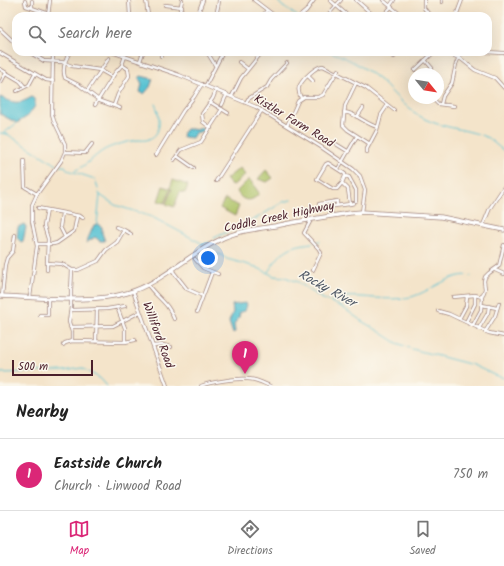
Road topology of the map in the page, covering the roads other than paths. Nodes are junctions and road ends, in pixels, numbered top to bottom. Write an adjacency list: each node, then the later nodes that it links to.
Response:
1 (50, 0): 25 (street)
2 (129, 0): 26 (street)
3 (146, 0): 27 (street)
4 (182, 0): 21 (street)
5 (203, 0): 29 (street)
6 (219, 0): 30 (street)
7 (254, 0): 23 (street)
8 (314, 0): 32 (street)
9 (330, 0): 19 (street)
10 (341, 0): 19 (street)
11 (356, 0): 35 (street)
12 (383, 0): 20 (street)
13 (394, 0): 20 (street)
14 (424, 0): 38 (street)
15 (462, 0): 39 (street)
16 (25, 1): 22 (street)
17 (32, 1): 22 (street)
18 (165, 5): 21 (street)
19 (336, 6): 33 (street); 34 (street)
20 (391, 6): 36 (street); 37 (street)
21 (182, 7): 28 (street)
22 (32, 8): 24 (street)
23 (267, 10): 31 (street)
24 (42, 12)
25 (49, 12)
26 (130, 12)
27 (148, 12)
28 (180, 12)
29 (198, 12)
30 (217, 12)
31 (270, 12)
32 (305, 12)
33 (331, 12)
34 (343, 12)
35 (370, 12)
36 (386, 12)
37 (398, 12)
38 (427, 12)
39 (458, 12)
40 (0, 29): 41 (street)
41 (12, 40)
42 (492, 52): 44 (street)
43 (0, 53): 72 (street)
44 (504, 53)
45 (36, 56): 58 (street)
46 (53, 56): 58 (street)
47 (68, 56): 60 (street)
48 (125, 56): 59 (street, Kistler Farm Road); 63 (street)
49 (142, 56): 59 (street)
50 (209, 56): 64 (street)
51 (221, 56): 64 (street)
52 (259, 56): 68 (street)
53 (430, 56): 57 (street)
54 (455, 56): 56 (street)
55 (109, 58): 69 (street)
56 (459, 58): 81 (street); 86 (street)
57 (425, 60): 65 (street); 66 (street)
58 (53, 61): 60 (street); 75 (street)
59 (140, 61): 79 (street, Kistler Farm Road)
60 (65, 62): 69 (street); 84 (street)
61 (239, 62): 68 (street)
62 (287, 63): 91 (street)
63 (122, 65): 74 (street); 95 (street)
64 (215, 65): 79 (street)
65 (417, 68)
66 (432, 68)
67 (0, 69): 71 (street)
68 (248, 69): 87 (street)
69 (100, 70): 74 (street); 84 (street)
70 (338, 71): 73 (street); 78 (street); 88 (street)
71 (6, 73): 77 (street); 80 (street)
72 (35, 74): 75 (street); 80 (street)
73 (308, 76): 76 (street); 88 (street)
74 (112, 77): 89 (street)
75 (53, 81): 113 (street)
76 (313, 81)
77 (1, 82)
78 (356, 83): 96 (street); 103 (street)
79 (204, 84): 82 (street, Kistler Farm Road); 116 (street)
80 (25, 87): 83 (street)
81 (504, 88)
82 (216, 90): 85 (street, Kistler Farm Road); 90 (street)
83 (17, 91)
84 (87, 91): 89 (street)
85 (227, 94): 87 (street, Kistler Farm Road); 94 (street)
86 (444, 95)
87 (232, 96): 91 (street, Kistler Farm Road)
88 (300, 98): 106 (street)
89 (99, 100): 93 (street); 95 (street)
90 (210, 102): 100 (street); 108 (street)
91 (246, 103): 101 (street, Kistler Farm Road)
92 (441, 104): 97 (street)
93 (96, 105)
94 (222, 105)
95 (114, 106): 98 (street)
96 (387, 106): 102 (street); 107 (street)
97 (454, 106)
98 (120, 108)
99 (363, 108): 105 (street)
100 (222, 109): 104 (street); 108 (street)
101 (262, 110): 106 (street, Kistler Farm Road); 124 (street)
102 (394, 110)
103 (344, 112): 105 (street); 109 (street)
104 (228, 113)
105 (357, 117): 107 (street)
106 (287, 126): 120 (street, Kistler Farm Road)
107 (378, 127): 112 (street)
108 (211, 128): 117 (street)
109 (357, 136): 112 (street); 114 (street)
110 (92, 144): 113 (street)
111 (336, 144): 114 (street)
112 (370, 144): 115 (street)
113 (65, 152): 127 (street)
114 (349, 152): 120 (street)
115 (367, 152)
116 (156, 155)
117 (177, 156): 118 (street); 121 (street)
118 (174, 160)
119 (24, 161): 127 (street)
120 (343, 162): 122 (street); 133 (street, Kistler Farm Road)
121 (194, 168)
122 (338, 169): 123 (street); 125 (street)
123 (345, 176): 125 (street); 128 (street)
124 (216, 182)
125 (342, 183): 128 (street)
126 (504, 187): 139 (street)
127 (37, 194): 146 (street)
128 (350, 204): 129 (street)
129 (338, 205): 130 (street); 130 (street)
130 (330, 206): 136 (street)
131 (38, 208): 132 (street)
132 (47, 210): 134 (street); 147 (street)
133 (362, 212): 136 (main road, Coddle Creek Highway); 139 (main road, Coddle Creek Highway)
134 (62, 213): 135 (street); 145 (street)
135 (77, 216): 137 (street); 145 (street)
136 (332, 216): 138 (main road, Coddle Creek Highway)
137 (83, 218)
138 (312, 219): 149 (main road, Coddle Creek Highway); 156 (street)
139 (483, 225): 142 (main road, Coddle Creek Highway)
140 (116, 227): 141 (street)
141 (124, 230): 143 (street); 154 (street)
142 (504, 230)
143 (131, 234)
144 (15, 235): 164 (street)
145 (65, 237): 147 (street)
146 (37, 244): 147 (street); 168 (street)
147 (48, 244): 152 (street)
148 (504, 245): 157 (street)
149 (198, 253): 150 (main road, Coddle Creek Highway); 151 (street)
150 (189, 258): 151 (street); 155 (main road, Coddle Creek Highway)
151 (195, 259): 158 (street)
152 (47, 264): 153 (street); 154 (street)
153 (47, 270)
154 (72, 270): 171 (street)
155 (172, 270): 161 (main road, Coddle Creek Highway); 165 (street)
156 (313, 270)
157 (495, 270): 160 (street); 167 (street)
158 (212, 272): 159 (street); 165 (street)
159 (218, 274)
160 (504, 274)
161 (148, 284): 162 (main road, Coddle Creek Highway); 184 (street)
162 (133, 291): 171 (main road, Coddle Creek Highway); 181 (street, Williford Road)
163 (475, 295): 166 (street); 167 (street); 187 (street)
164 (1, 296): 168 (main road, Coddle Creek Highway)
165 (203, 296): 182 (street)
166 (467, 296): 169 (street); 185 (street)
167 (482, 296): 173 (street)
168 (30, 297): 170 (main road, Coddle Creek Highway)
169 (453, 297)
170 (48, 298): 171 (main road, Coddle Creek Highway); 183 (street)
171 (71, 299): 178 (street)
172 (499, 303): 177 (street)
173 (482, 305): 175 (street); 188 (street)
174 (125, 306): 176 (street)
175 (489, 306): 177 (street); 191 (street)
176 (117, 307): 179 (street); 186 (street)
177 (497, 308): 192 (street)
178 (71, 309): 179 (street); 189 (street)
179 (96, 310): 190 (street)
180 (438, 311): 185 (street)
181 (140, 312): 186 (street); 199 (street, Williford Road)
182 (197, 312)
183 (40, 315)
184 (174, 319)
185 (459, 319): 187 (street)
186 (122, 322): 190 (street); 197 (street)
187 (466, 322): 188 (street)
188 (472, 325): 191 (street)
189 (70, 326): 190 (street); 195 (street)
190 (97, 326): 196 (street)
191 (479, 328): 192 (street)
192 (485, 332): 193 (street)
193 (504, 336)
194 (135, 340): 197 (street)
195 (72, 341): 196 (street); 198 (street)
196 (96, 342): 197 (street)
197 (124, 342)
198 (63, 345)
199 (153, 346): 200 (street); 201 (street, Williford Road)
200 (171, 347)
201 (167, 386)
202 (201, 386): 203 (street)
203 (270, 386)

